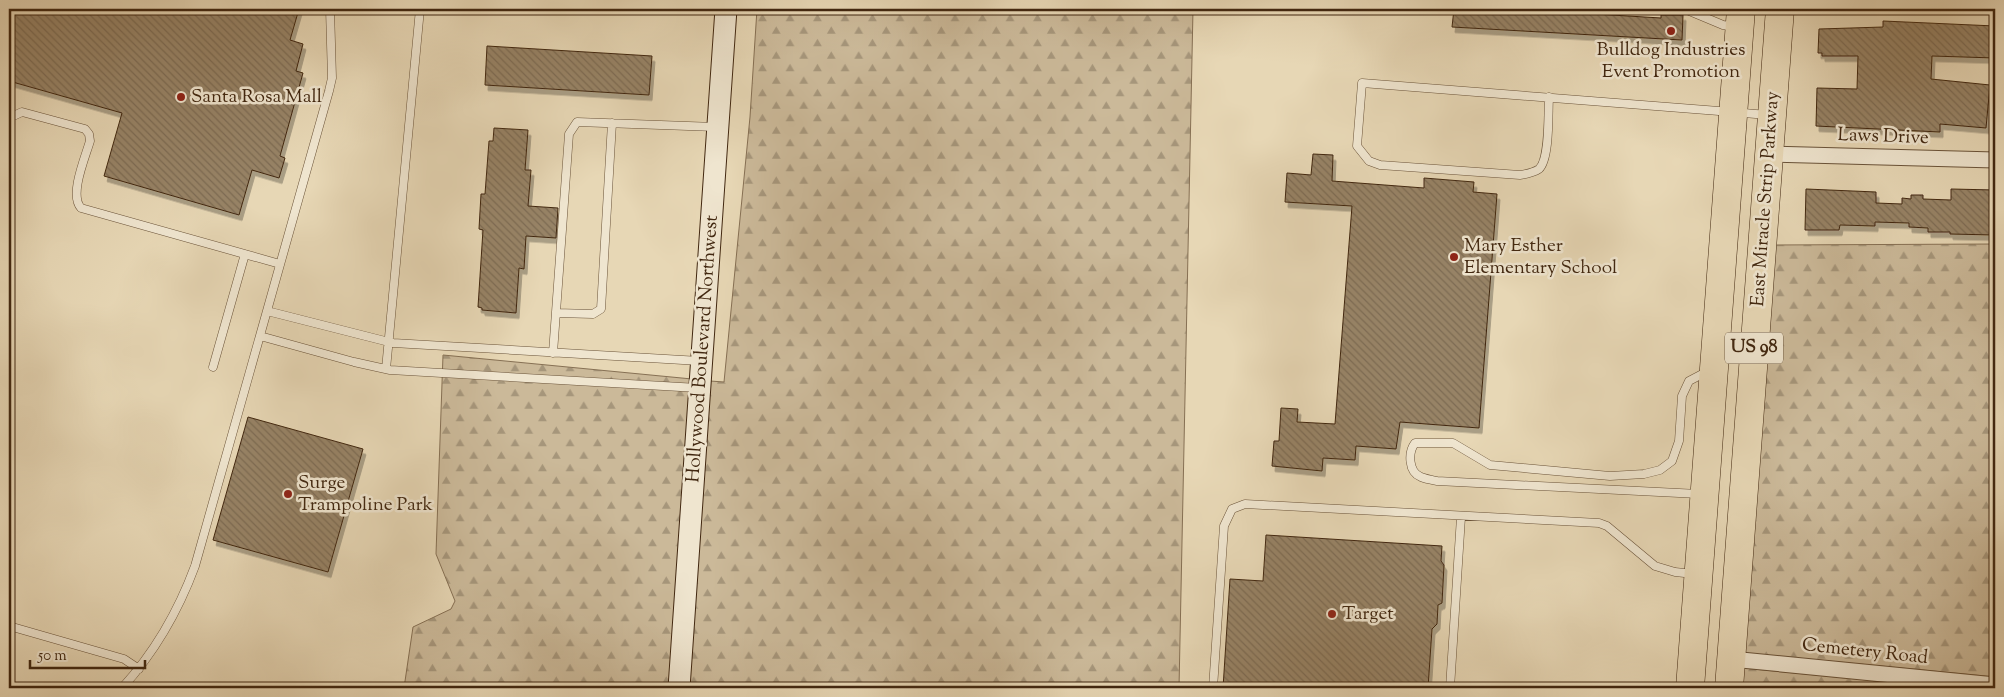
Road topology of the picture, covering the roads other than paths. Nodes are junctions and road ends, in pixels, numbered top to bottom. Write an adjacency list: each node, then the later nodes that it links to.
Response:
1 (330, 9): 16 (lane)
2 (420, 9): 20 (lane)
3 (726, 9): 12 (street, Hollywood Boulevard Northwest)
4 (1656, 9): 6 (lane)
5 (1780, 9): 9 (highway, East Miracle Strip Parkway / US 98)
6 (1740, 18): 8 (highway, East Miracle Strip Parkway / US 98)
7 (1550, 98): 7 (lane); 8 (lane)
8 (1733, 112): 9 (lane); 24 (highway, East Miracle Strip Parkway / US 98)
9 (1772, 115): 13 (highway, East Miracle Strip Parkway / US 98)
10 (9, 118): 15 (lane)
11 (612, 123): 12 (lane); 18 (lane); 18 (lane)
12 (718, 127): 22 (street, Hollywood Boulevard Northwest)
13 (1769, 154): 14 (street, Laws Drive); 31 (highway, East Miracle Strip Parkway / US 98)
14 (1995, 160)
15 (245, 254): 16 (lane); 23 (lane)
16 (280, 264): 17 (lane)
17 (266, 311): 19 (lane); 20 (lane)
18 (556, 313): 21 (lane)
19 (260, 336): 25 (lane); 32 (lane)
20 (389, 342): 21 (lane); 25 (lane)
21 (553, 353): 22 (lane)
22 (702, 361): 26 (street, Hollywood Boulevard Northwest)
23 (213, 367)
24 (1714, 367): 27 (highway, East Miracle Strip Parkway / US 98); 27 (lane)
25 (386, 369): 26 (lane)
26 (700, 388): 35 (street, Hollywood Boulevard Northwest)
27 (1705, 495): 29 (highway, East Miracle Strip Parkway / US 98)
28 (1461, 517): 29 (lane); 36 (lane); 37 (lane)
29 (1699, 574): 38 (highway, East Miracle Strip Parkway / US 98)
30 (9, 626): 32 (lane)
31 (1731, 659): 33 (street, Cemetery Road); 39 (highway, East Miracle Strip Parkway / US 98)
32 (139, 670): 34 (lane)
33 (1995, 685)
34 (122, 688)
35 (679, 688)
36 (1213, 688)
37 (1450, 688)
38 (1690, 688)
39 (1729, 688)

